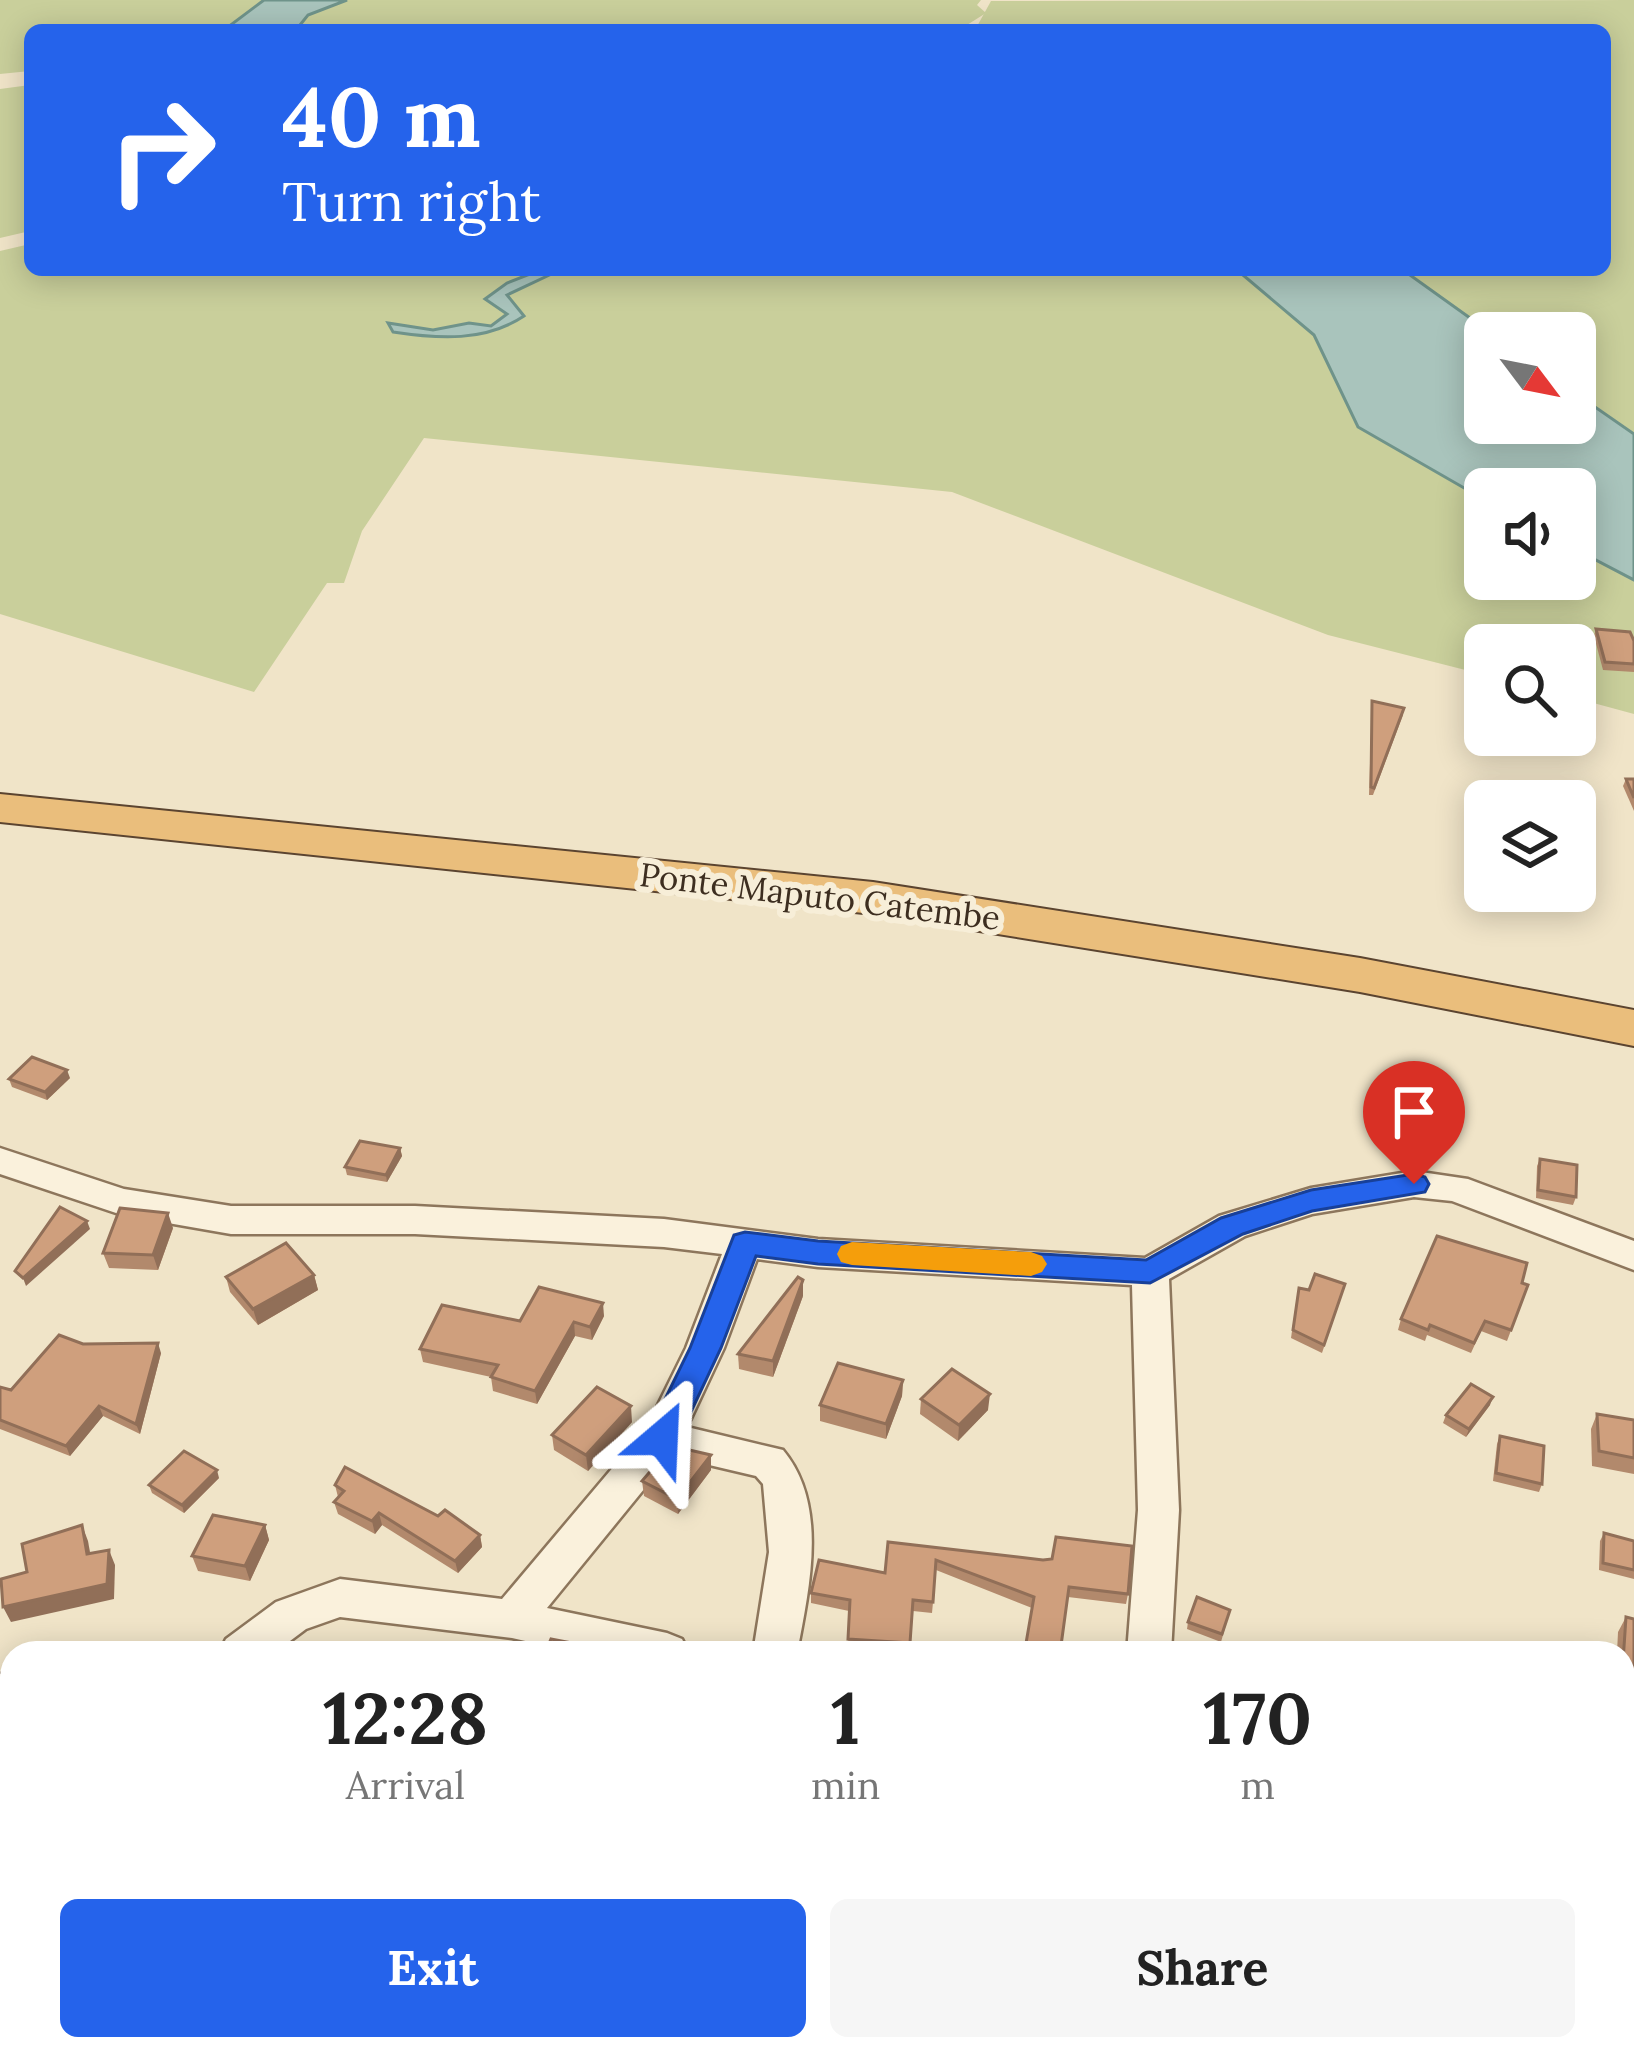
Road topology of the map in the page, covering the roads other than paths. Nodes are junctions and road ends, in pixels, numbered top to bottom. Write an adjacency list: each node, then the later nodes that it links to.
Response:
1 (0, 785): 3 (highway)
2 (0, 808): 4 (highway, Ponte Maputo Catembe)
3 (1634, 999)
4 (1634, 1028)
5 (0, 1161): 6 (street)
6 (745, 1243): 8 (street); 9 (street)
7 (1634, 1256): 8 (street)
8 (1150, 1272): 14 (street)
9 (662, 1438): 10 (street); 13 (street)
10 (512, 1619): 11 (street); 12 (street)
11 (257, 1641)
12 (612, 1641)
13 (777, 1641)
14 (1151, 1641)

